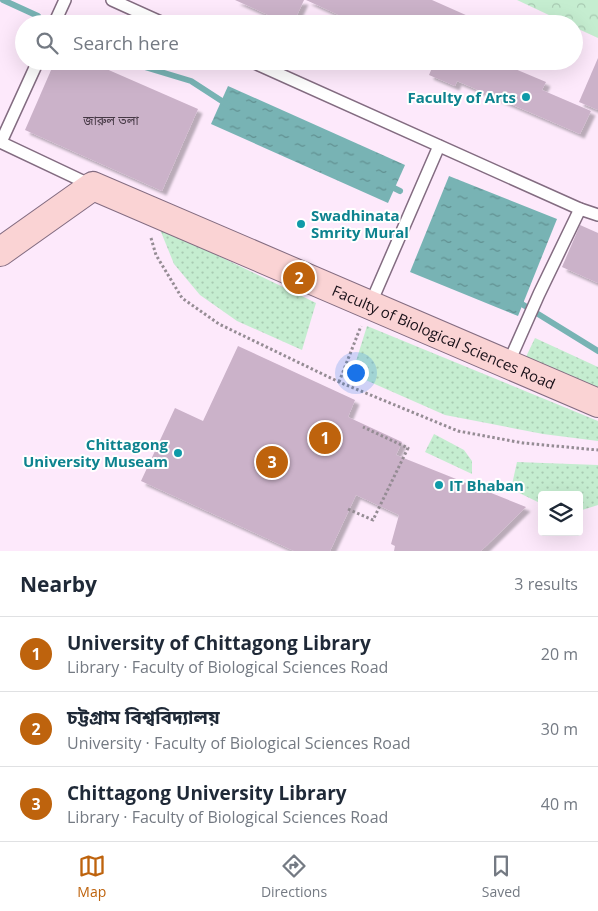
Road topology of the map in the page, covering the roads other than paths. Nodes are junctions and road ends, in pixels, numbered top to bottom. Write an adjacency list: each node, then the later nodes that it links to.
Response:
1 (65, 0): 3 (lane)
2 (112, 0): 4 (lane)
3 (58, 15)
4 (145, 15)
5 (34, 70): 7 (lane)
6 (270, 70): 8 (lane)
7 (1, 142): 9 (lane)
8 (439, 146): 10 (lane); 13 (lane)
9 (92, 186): 12 (street); 13 (street, Faculty of Biological Sciences Road)
10 (580, 209): 11 (lane); 14 (lane)
11 (598, 215)
12 (0, 252)
13 (370, 305): 14 (street, Faculty of Biological Sciences Road)
14 (508, 364): 15 (street, Faculty of Biological Sciences Road)
15 (598, 403)

